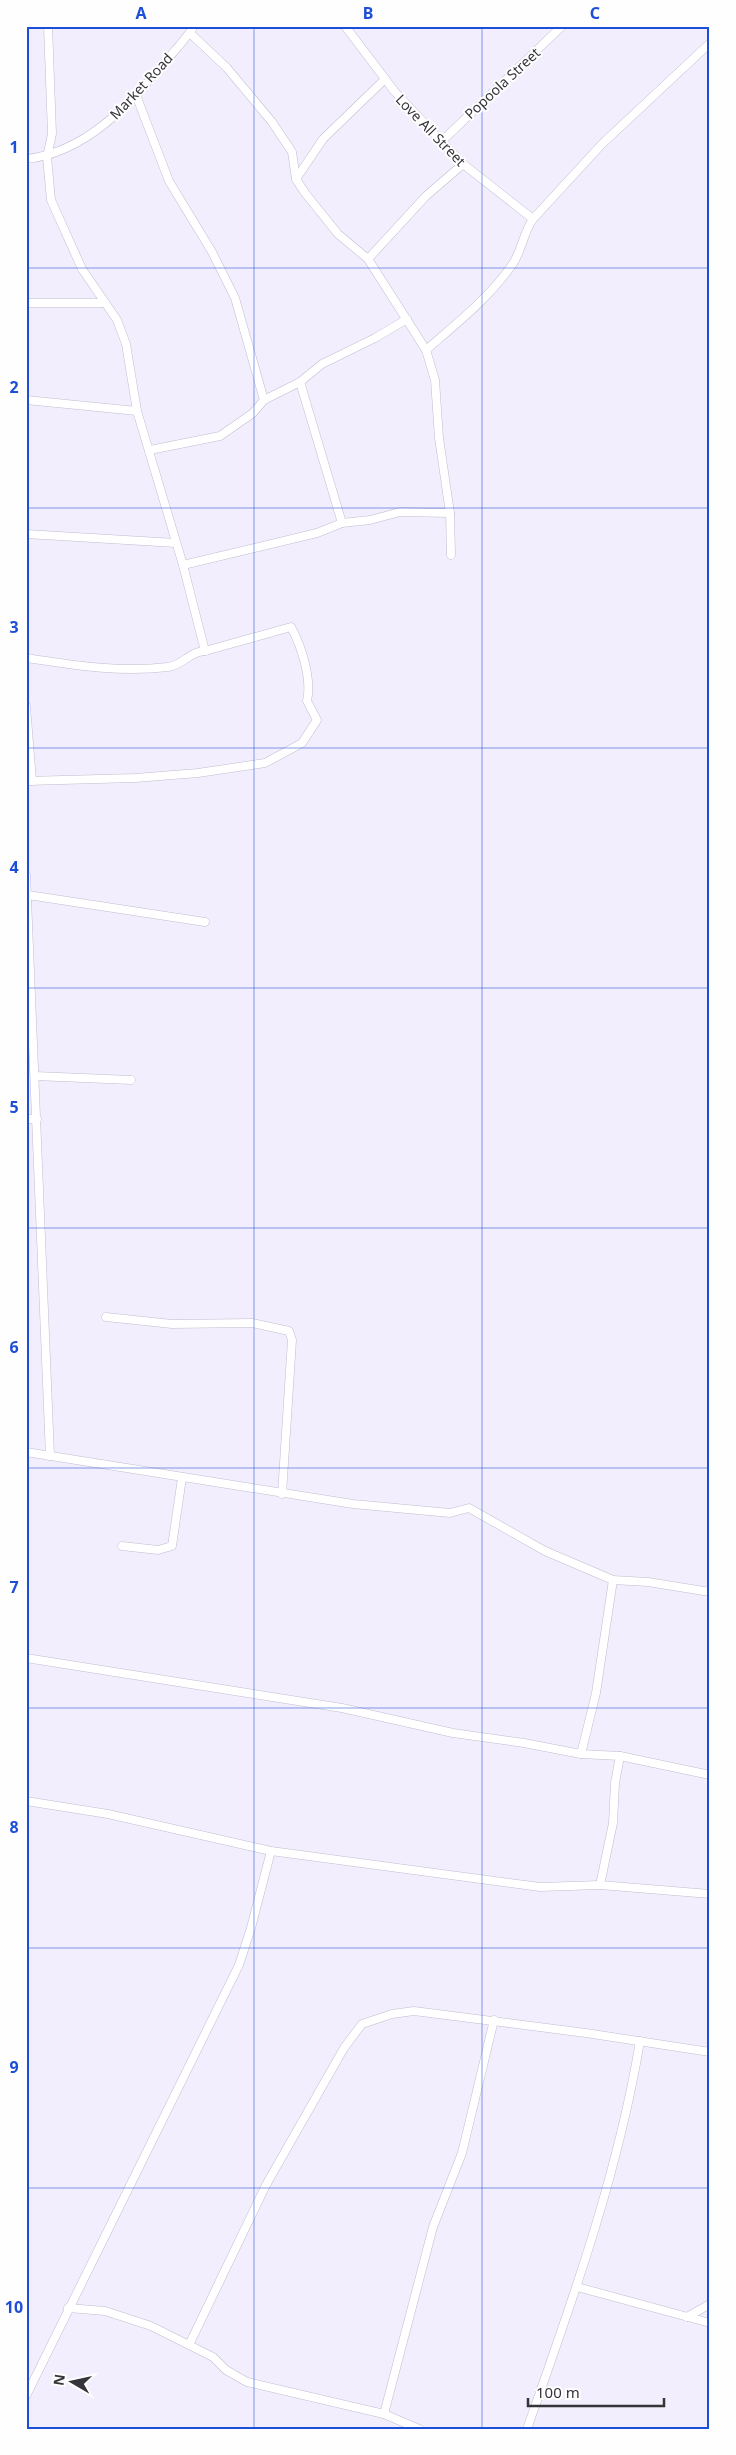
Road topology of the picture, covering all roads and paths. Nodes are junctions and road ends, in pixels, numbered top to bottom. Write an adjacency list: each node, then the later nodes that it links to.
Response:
1 (48, 26): 9 (street)
2 (345, 26): 6 (street, Love All Street)
3 (562, 26): 8 (street, Popoola Street)
4 (192, 30): 7 (street, Market Road); 12 (street)
5 (710, 43): 13 (street)
6 (384, 79): 8 (street, Love All Street); 12 (street)
7 (136, 95): 9 (street, Market Road); 21 (street)
8 (442, 140): 11 (street, Love All Street)
9 (47, 157): 10 (street, Market Road); 15 (street)
10 (26, 159)
11 (463, 164): 13 (street, Love All Street); 14 (street)
12 (296, 179): 14 (street)
13 (533, 219): 18 (street)
14 (368, 259): 17 (street)
15 (104, 302): 16 (street); 22 (street)
16 (26, 303)
17 (407, 319): 18 (street); 19 (street)
18 (426, 350): 24 (street)
19 (300, 382): 21 (street); 25 (street)
20 (26, 400): 22 (street)
21 (264, 400): 23 (street)
22 (136, 411): 23 (street)
23 (150, 450): 27 (street)
24 (450, 513): 25 (street); 28 (street)
25 (342, 523): 29 (street)
26 (26, 534): 27 (street)
27 (176, 543): 29 (street)
28 (451, 555)
29 (183, 565): 30 (street)
30 (205, 652): 31 (street); 33 (street)
31 (26, 658)
32 (26, 706): 33 (street)
33 (29, 781)
34 (26, 875): 35 (street)
35 (28, 895): 36 (street); 37 (street)
36 (205, 922)
37 (29, 1005): 38 (street)
38 (35, 1076): 39 (street); 41 (street)
39 (131, 1080)
40 (26, 1119): 41 (street)
41 (37, 1119): 44 (street)
42 (106, 1317): 46 (street)
43 (26, 1452): 44 (street)
44 (50, 1456): 45 (street)
45 (182, 1478): 46 (street); 47 (street)
46 (282, 1494): 48 (street)
47 (122, 1546)
48 (613, 1580): 49 (street); 51 (street)
49 (710, 1592)
50 (26, 1658): 51 (street)
51 (582, 1754): 52 (street)
52 (620, 1756): 53 (street); 56 (street)
53 (710, 1775)
54 (26, 1801): 55 (street)
55 (271, 1851): 56 (street); 63 (street)
56 (600, 1885): 57 (street)
57 (710, 1894)
58 (494, 2020): 59 (street); 66 (street); 68 (street)
59 (640, 2041): 60 (street); 61 (street)
60 (710, 2052)
61 (577, 2287): 64 (street); 70 (street)
62 (710, 2304): 64 (street)
63 (68, 2308): 66 (street); 67 (street)
64 (686, 2318): 65 (street)
65 (710, 2324)
66 (189, 2345): 68 (street)
67 (26, 2396)
68 (384, 2414): 69 (street)
69 (419, 2429)
70 (527, 2429)

